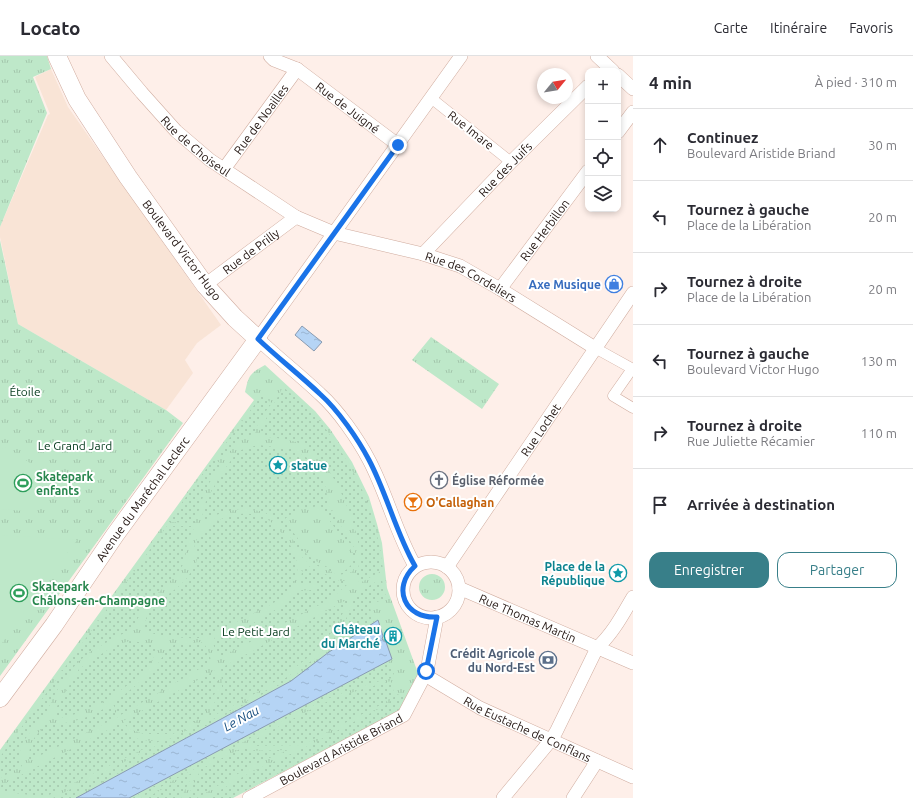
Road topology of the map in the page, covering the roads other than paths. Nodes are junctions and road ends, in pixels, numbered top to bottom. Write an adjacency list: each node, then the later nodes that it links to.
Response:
1 (57, 56): 19 (main road, Boulevard Victor Hugo)
2 (111, 56): 14 (street, Rue de Choiseul)
3 (270, 56): 5 (street, Rue de Juigné)
4 (462, 56): 9 (street)
5 (297, 69): 12 (street, Rue de Juigné); 14 (street, Rue de Noailles)
6 (621, 78): 8 (street)
7 (585, 89): 13 (street, Rue des Juifs)
8 (633, 89)
9 (431, 98): 12 (street); 13 (street, Rue Imare)
10 (633, 112): 11 (street)
11 (621, 128)
12 (398, 145): 17 (street)
13 (511, 162): 18 (street, Rue des Juifs)
14 (224, 169): 16 (street, Rue de Choiseul)
15 (585, 175): 20 (street, Rue Herbillon)
16 (296, 217): 17 (street, Rue de Choiseul); 19 (street, Rue de Prilly)
17 (334, 233): 18 (street, Rue des Cordeliers); 22 (street)
18 (423, 254): 20 (street, Rue des Cordeliers)
19 (205, 285): 22 (main road, Boulevard Victor Hugo)
20 (500, 289): 23 (street, Rue des Cordeliers)
21 (633, 292): 23 (street, Rue Lochet)
22 (258, 339): 26 (street, Boulevard Victor Hugo); 34 (main road, Avenue du Maréchal Leclerc)
23 (595, 348): 24 (street); 27 (street, Rue Lochet)
24 (633, 369): 25 (street)
25 (633, 408)
26 (415, 566): 27 (street); 30 (street)
27 (447, 567): 28 (street)
28 (458, 588): 30 (street); 31 (street, Rue Thomas Martin)
29 (633, 597): 31 (street)
30 (437, 617): 33 (street, Boulevard Aristide Briand)
31 (597, 648): 32 (street); 35 (street)
32 (633, 663)
33 (425, 675): 35 (street, Rue Eustache de Conflans); 38 (street, Boulevard Aristide Briand)
34 (0, 698)
35 (553, 736): 36 (street, Rue Eustache de Conflans); 39 (street)
36 (597, 761): 37 (street, Rue Eustache de Conflans); 40 (street)
37 (633, 777)
38 (249, 798)
39 (503, 798)
40 (573, 798)

